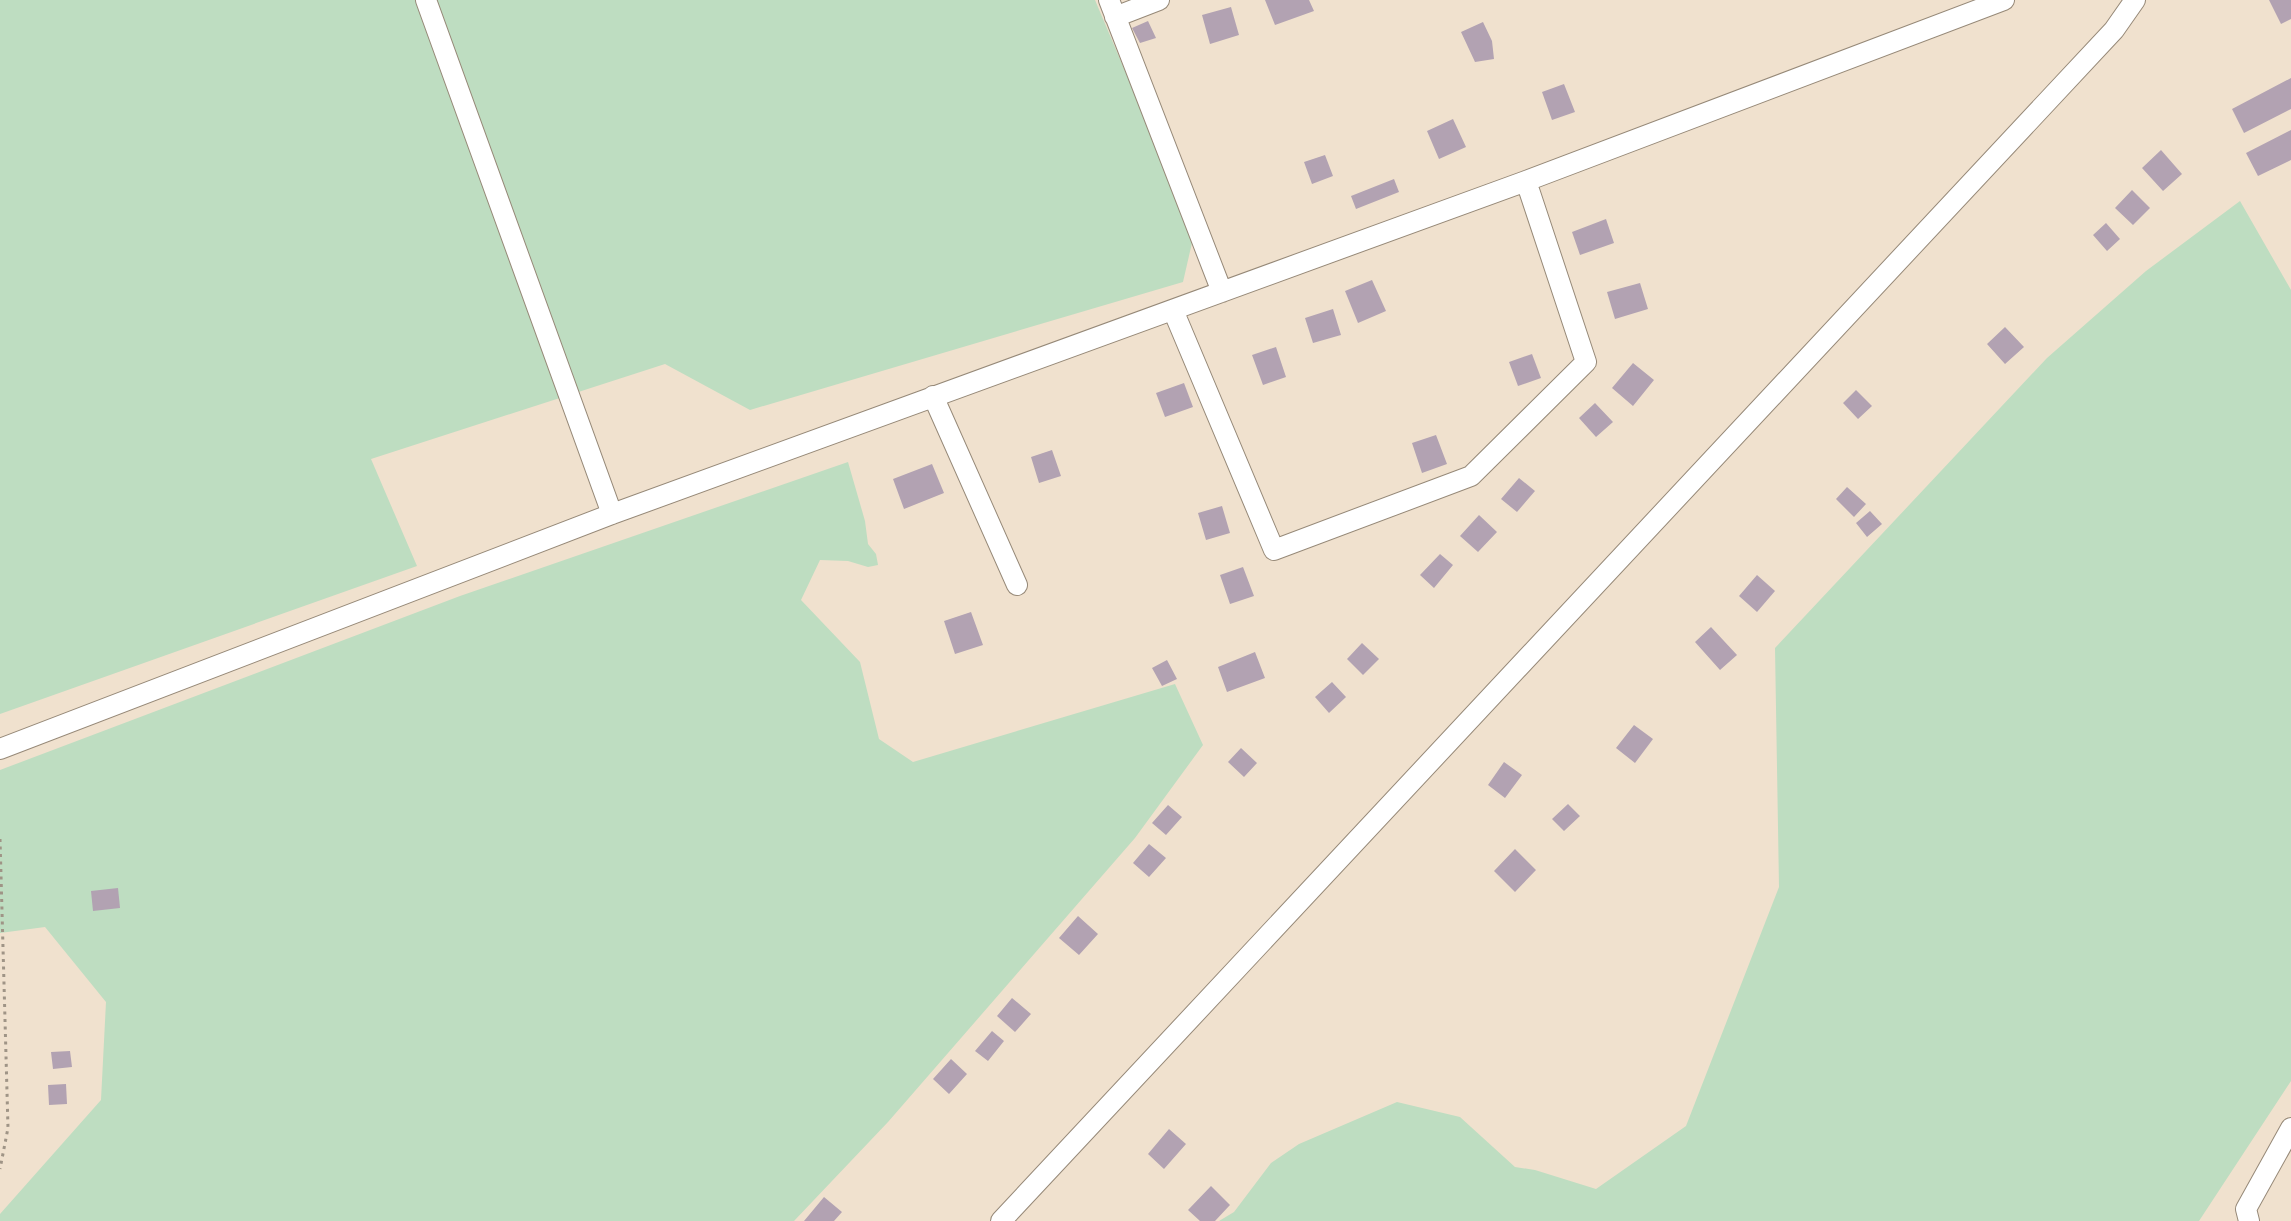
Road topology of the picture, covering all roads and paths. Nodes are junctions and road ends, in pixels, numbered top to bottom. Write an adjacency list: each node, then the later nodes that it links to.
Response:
1 (426, 0): 10 (street)
2 (1159, 0): 5 (street)
3 (2004, 0): 6 (street)
4 (2135, 0): 17 (street)
5 (1112, 8): 7 (street)
6 (1526, 182): 7 (street); 8 (street)
7 (1222, 292): 8 (street)
8 (1173, 310): 9 (street)
9 (933, 396): 10 (street); 11 (street)
10 (612, 514): 12 (street)
11 (1017, 585)
12 (0, 749)
13 (0, 839): 14 (path)
14 (2, 993): 16 (path)
15 (2291, 1128): 18 (street)
16 (0, 1169)
17 (1001, 1221)
18 (2249, 1221)

